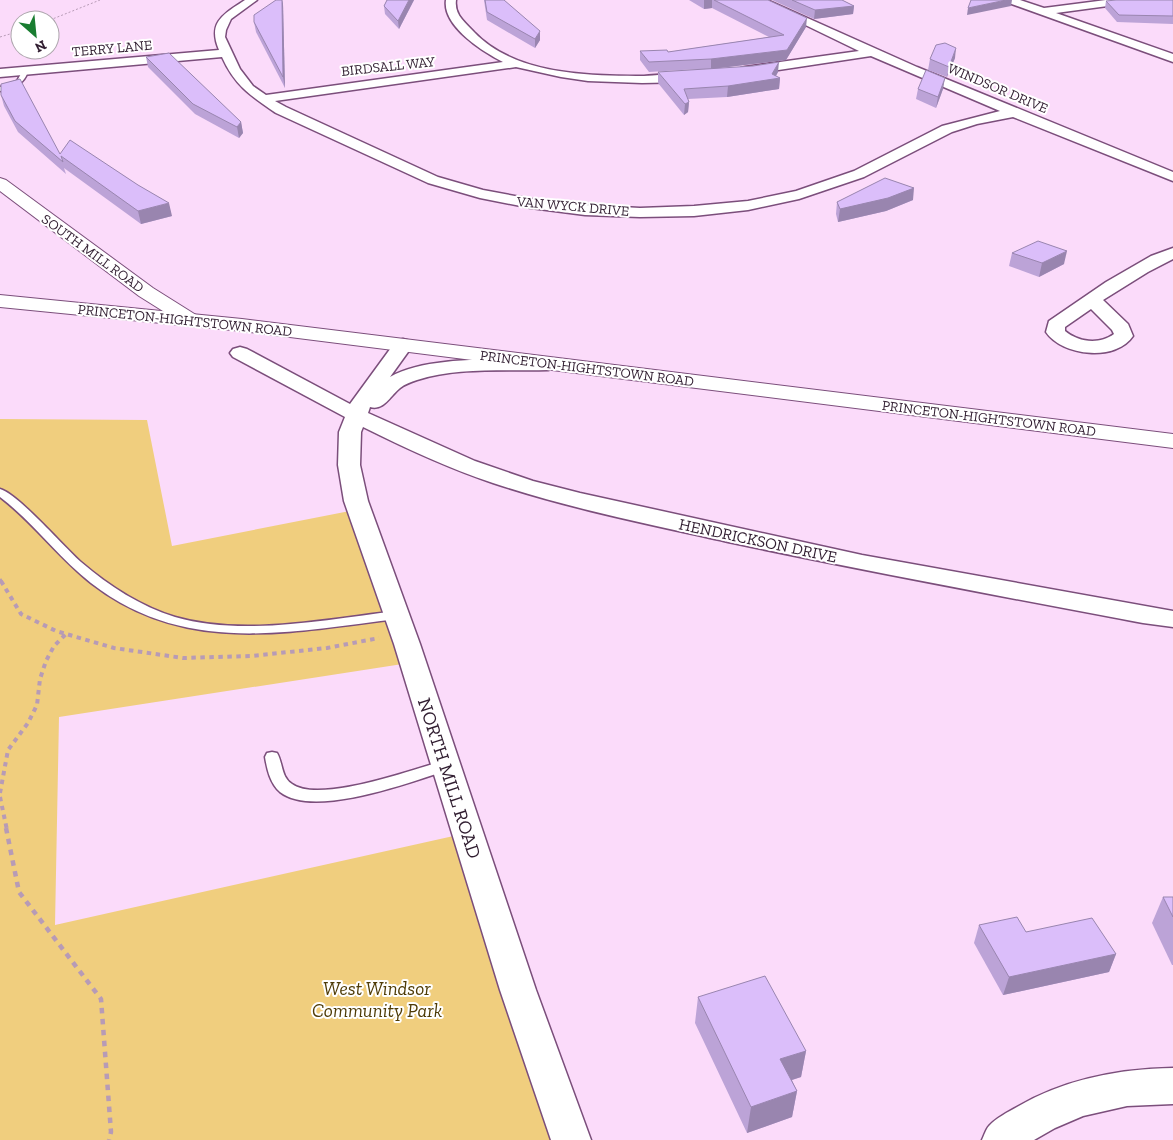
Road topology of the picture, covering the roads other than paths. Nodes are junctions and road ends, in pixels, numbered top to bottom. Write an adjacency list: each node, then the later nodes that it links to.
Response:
1 (252, 0): 8 (street, VAN WYCK DRIVE)
2 (451, 0): 10 (street)
3 (759, 0): 7 (street, WINDSOR DRIVE)
4 (1010, 0): 6 (street)
5 (1130, 0): 6 (street)
6 (1042, 11): 9 (street)
7 (874, 52): 12 (street); 17 (street, WINDSOR DRIVE)
8 (226, 53): 11 (street, TERRY LANE); 16 (street, VAN WYCK DRIVE)
9 (1173, 58)
10 (517, 63): 14 (street); 16 (street, BIRDSALL WAY)
11 (25, 71): 13 (street, TERRY LANE); 15 (lane)
12 (738, 72)
13 (0, 73)
14 (704, 77)
15 (0, 89)
16 (262, 99): 17 (street, VAN WYCK DRIVE)
17 (1017, 112): 18 (street, WINDSOR DRIVE)
18 (1173, 177)
19 (0, 183): 23 (main road, SOUTH MILL ROAD)
20 (1173, 253): 21 (street)
21 (1093, 300)
22 (0, 301): 23 (main road, PRINCETON-HIGHTSTOWN ROAD)
23 (189, 319): 24 (main road, PRINCETON-HIGHTSTOWN ROAD)
24 (403, 345): 26 (main road, PRINCETON-HIGHTSTOWN ROAD); 27 (street, NORTH MILL ROAD)
25 (240, 353): 27 (street)
26 (548, 364): 27 (street); 28 (main road, PRINCETON-HIGHTSTOWN ROAD)
27 (357, 415): 30 (street, NORTH MILL ROAD); 31 (street, HENDRICKSON DRIVE)
28 (1173, 441)
29 (0, 492): 30 (lane)
30 (397, 615): 33 (street, NORTH MILL ROAD)
31 (1173, 619)
32 (272, 757): 33 (lane)
33 (446, 765): 35 (street, NORTH MILL ROAD)
34 (1173, 1086): 36 (street)
35 (571, 1140)
36 (1002, 1140)

